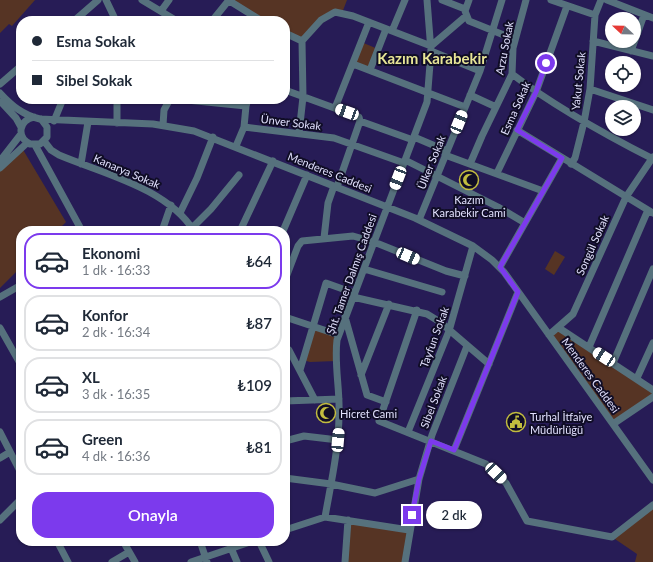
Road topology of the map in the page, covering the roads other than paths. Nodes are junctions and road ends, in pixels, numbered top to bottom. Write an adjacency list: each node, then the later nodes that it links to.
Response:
1 (98, 0): 20 (street)
2 (106, 0): 21 (street)
3 (143, 0): 16 (street)
4 (169, 0): 16 (street)
5 (405, 0): 27 (street)
6 (427, 0): 33 (street, Şht. Tamer Dalmış Caddesi)
7 (442, 0): 17 (street)
8 (469, 0): 17 (street)
9 (502, 0): 28 (street, Ülker Sokak)
10 (526, 0): 30 (street, Arzu Sokak)
11 (551, 0): 15 (street)
12 (601, 0): 18 (street, Yakut Sokak)
13 (607, 0): 19 (street)
14 (226, 1): 23 (street); 24 (street)
15 (567, 6): 18 (street); 44 (street, Esma Sokak)
16 (161, 11): 22 (street)
17 (466, 13): 28 (street); 33 (street)
18 (595, 15): 32 (street, Yakut Sokak)
19 (644, 15): 25 (street); 34 (street)
20 (82, 16)
21 (114, 16)
22 (169, 16)
23 (216, 16)
24 (253, 16)
25 (653, 18)
26 (369, 22): 27 (street); 31 (street); 36 (street)
27 (389, 30): 33 (street); 38 (street)
28 (493, 31): 30 (street); 39 (street, Ülker Sokak)
29 (290, 35): 31 (street)
30 (514, 39): 40 (street, Arzu Sokak)
31 (302, 41): 48 (street)
32 (593, 41): 34 (street); 42 (street, Yakut Sokak)
33 (431, 49): 39 (street); 45 (street, Şht. Tamer Dalmış Caddesi)
34 (631, 51): 35 (street)
35 (653, 56)
36 (353, 64): 38 (street); 56 (street)
37 (16, 70): 41 (street)
38 (370, 70): 45 (street)
39 (480, 71): 47 (street, Ülker Sokak)
40 (512, 74): 44 (street); 55 (street, Arzu Sokak)
41 (0, 84)
42 (590, 89): 57 (street); 63 (street, Yakut Sokak)
43 (290, 92): 48 (street)
44 (536, 92): 63 (street); 68 (street, Esma Sokak)
45 (429, 93): 54 (street); 72 (street, Şht. Tamer Dalmış Caddesi)
46 (0, 94): 58 (street, Menderes Caddesi)
47 (470, 95): 54 (street, Ülker Sokak); 55 (street)
48 (303, 97): 56 (street); 70 (street)
49 (0, 100): 69 (street)
50 (61, 104): 59 (street)
51 (117, 104): 64 (street)
52 (167, 104): 65 (street)
53 (247, 104): 66 (street)
54 (465, 107): 77 (street, Ülker Sokak)
55 (496, 107): 86 (street, Arzu Sokak)
56 (335, 108): 60 (street)
57 (653, 110)
58 (37, 118): 59 (street, Menderes Caddesi); 67 (street); 69 (street)
59 (54, 120): 61 (street, Menderes Caddesi)
60 (360, 121): 72 (street); 75 (street)
61 (71, 122): 62 (street, Menderes Caddesi); 67 (street, Menderes Caddesi)
62 (88, 122): 64 (street, Menderes Caddesi); 85 (street)
63 (584, 122): 81 (street); 87 (street, Yakut Sokak)
64 (117, 123): 65 (street, Menderes Caddesi)
65 (163, 125): 71 (street, Menderes Caddesi)
66 (244, 126): 70 (street, Ünver Sokak); 76 (street)
67 (48, 129): 73 (street)
68 (517, 130): 80 (street); 89 (street, Esma Sokak)
69 (21, 131): 74 (street); 79 (street)
70 (299, 133): 75 (street, Ünver Sokak)
71 (213, 137): 76 (street, Menderes Caddesi); 99 (street)
72 (414, 139): 77 (street); 83 (street, Şht. Tamer Dalmış Caddesi)
73 (44, 141): 74 (street); 78 (street, Kanarya Sokak)
74 (31, 144): 84 (street); 88 (street)
75 (352, 145): 83 (street, Ünver Sokak); 93 (street)
76 (236, 146): 82 (street, Menderes Caddesi)
77 (446, 153): 86 (street); 92 (street, Ülker Sokak)
78 (57, 154): 84 (street); 85 (street, Kanarya Sokak)
79 (1, 157)
80 (562, 158): 87 (street); 94 (street)
81 (653, 158): 95 (street, Songül Sokak)
82 (273, 161): 91 (street, Menderes Caddesi); 106 (street)
83 (404, 162): 92 (street, Ünver Sokak); 97 (street, Şht. Tamer Dalmış Caddesi)
84 (45, 163): 102 (street)
85 (81, 164): 96 (street, Kanarya Sokak)
86 (470, 164): 89 (street)
87 (571, 164): 95 (street)
88 (0, 168)
89 (497, 174): 94 (street)
90 (238, 175): 105 (street)
91 (307, 175): 93 (street, Menderes Caddesi); 107 (street)
92 (437, 176): 100 (street, Ülker Sokak); 101 (street, Ünver Sokak)
93 (335, 186): 97 (street, Menderes Caddesi); 108 (street)
94 (543, 190): 101 (street)
95 (626, 197): 98 (street); 127 (street, Songül Sokak)
96 (171, 205): 99 (street, Kanarya Sokak); 103 (street)
97 (388, 206): 100 (street, Menderes Caddesi); 109 (street, Şht. Tamer Dalmış Caddesi)
98 (651, 211): 133 (street)
99 (180, 213): 104 (street, Kanarya Sokak)
100 (419, 220): 110 (street, Menderes Caddesi)
101 (525, 223): 112 (street)
102 (79, 226)
103 (164, 226)
104 (190, 226)
105 (196, 226)
106 (242, 226)
107 (285, 226)
108 (324, 238): 109 (street); 111 (street)
109 (374, 242): 113 (street, Şht. Tamer Dalmış Caddesi); 115 (street)
110 (473, 246): 112 (street, Menderes Caddesi); 115 (street, Tayfun Sokak)
111 (290, 267)
112 (500, 267): 118 (street, Menderes Caddesi)
113 (364, 268): 117 (street); 119 (street, Şht. Tamer Dalmış Caddesi)
114 (653, 269): 136 (street)
115 (465, 276): 128 (street, Tayfun Sokak)
116 (16, 288): 120 (street)
117 (442, 292)
118 (518, 292): 130 (street, Menderes Caddesi); 137 (street)
119 (354, 295): 121 (street); 123 (street, Şht. Tamer Dalmış Caddesi); 125 (street)
120 (0, 297)
121 (389, 304): 122 (street); 139 (street)
122 (417, 310): 128 (street); 146 (street)
123 (344, 317): 129 (street, Şht. Tamer Dalmış Caddesi); 139 (street)
124 (290, 319): 125 (street)
125 (312, 326): 129 (street); 138 (street)
126 (0, 328): 134 (street)
127 (559, 328): 130 (street, Songül Sokak); 133 (street)
128 (449, 331): 132 (street); 149 (street, Tayfun Sokak)
129 (339, 335): 143 (street, Şht. Tamer Dalmış Caddesi)
130 (549, 336): 147 (street, Menderes Caddesi)
131 (653, 343): 140 (street)
132 (466, 346): 137 (street); 152 (street, Sibel Sokak)
133 (589, 347): 136 (street)
134 (16, 348)
135 (290, 352): 138 (street)
136 (613, 363): 140 (street)
137 (489, 364): 153 (street)
138 (300, 370): 144 (street)
139 (361, 375): 146 (street)
140 (637, 378): 141 (street)
141 (653, 390)
142 (653, 398): 147 (street)
143 (339, 399): 144 (street); 151 (street, Şht. Tamer Dalmış Caddesi)
144 (315, 400): 145 (street)
145 (290, 401)
146 (386, 402): 149 (street)
147 (613, 424): 158 (street, Menderes Caddesi)
148 (0, 432): 154 (street)
149 (408, 432): 152 (street)
150 (290, 440): 151 (street)
151 (338, 440): 162 (street, Şht. Tamer Dalmış Caddesi)
152 (431, 441): 153 (street); 160 (street, Sibel Sokak)
153 (454, 450): 164 (street)
154 (10, 452): 155 (street); 156 (street)
155 (0, 458)
156 (16, 463)
157 (653, 465): 158 (street)
158 (646, 469): 161 (street, Menderes Caddesi)
159 (290, 479): 162 (street)
160 (419, 479): 162 (street); 169 (street, Sibel Sokak)
161 (653, 480)
162 (331, 484): 165 (street, Şht. Tamer Dalmış Caddesi)
163 (16, 504): 166 (street)
164 (653, 506)
165 (325, 517): 167 (street); 168 (street)
166 (0, 520)
167 (348, 520): 169 (street); 184 (street)
168 (290, 528)
169 (410, 530): 185 (street, Sibel Sokak)
170 (60, 546): 178 (street)
171 (126, 546): 176 (street)
172 (202, 546): 177 (street)
173 (237, 546): 175 (street)
174 (261, 546): 183 (street)
175 (231, 548): 177 (street); 182 (street)
176 (129, 552): 179 (street); 180 (street)
177 (206, 560): 181 (street)
178 (68, 562)
179 (112, 562)
180 (135, 562)
181 (191, 562)
182 (237, 562)
183 (269, 562)
184 (345, 562)
185 (405, 562)

